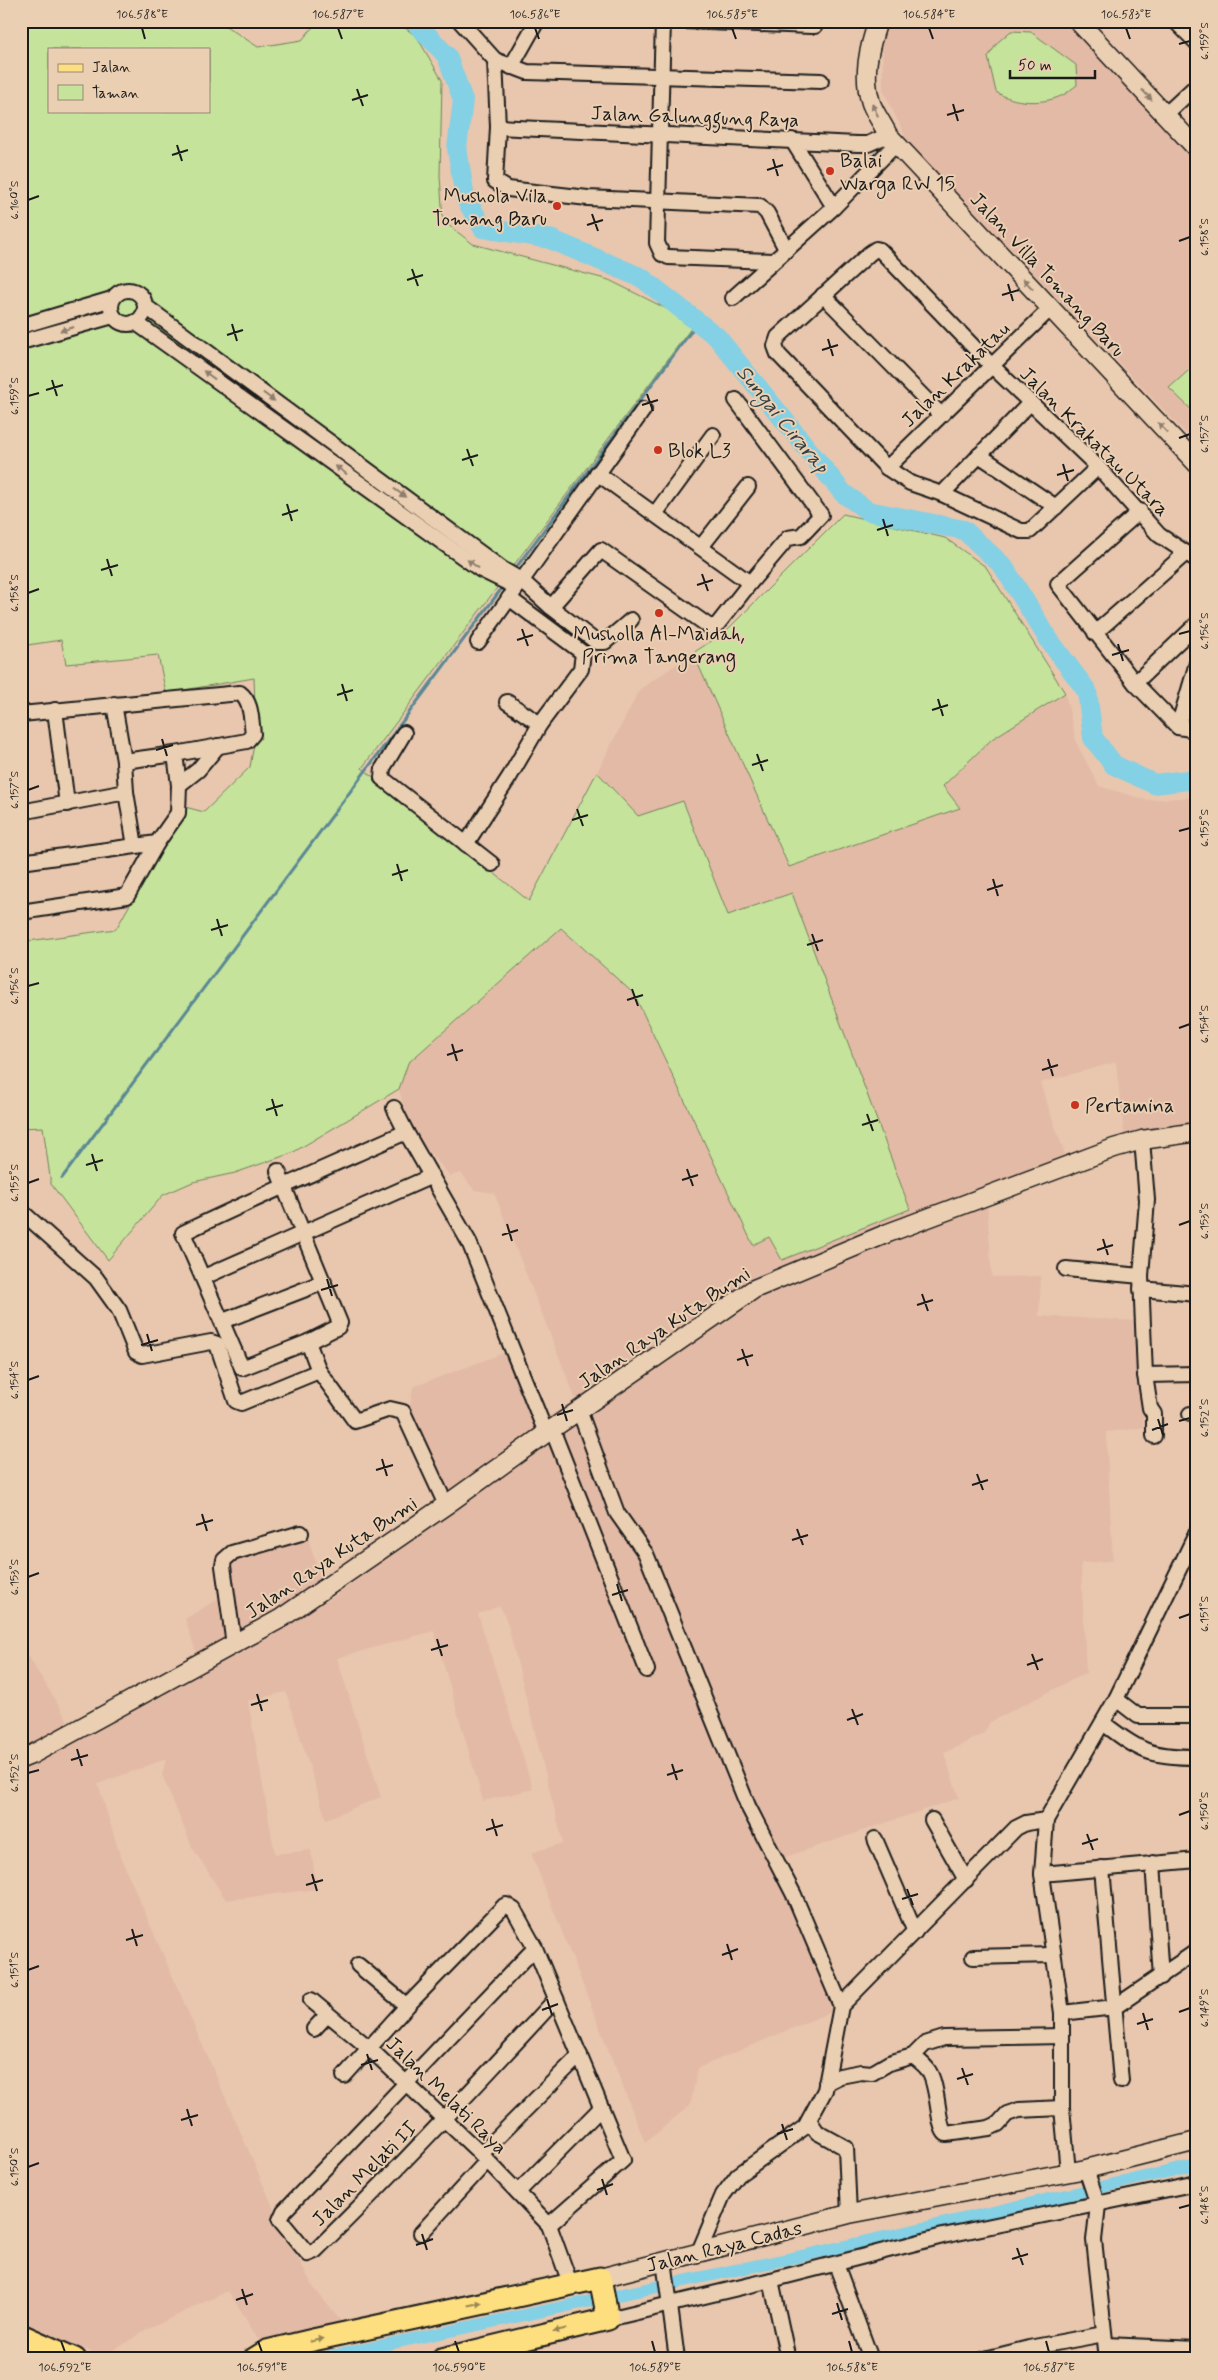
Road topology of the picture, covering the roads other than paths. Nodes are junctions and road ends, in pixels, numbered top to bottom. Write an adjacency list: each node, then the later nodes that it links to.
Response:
1 (460, 21): 11 (street)
2 (537, 21): 12 (street)
3 (663, 21): 13 (street)
4 (683, 21): 9 (street)
5 (815, 21): 9 (street)
6 (878, 21): 19 (street, Jalan Villa Tomang Baru, one-way to 6)
7 (1078, 21): 16 (street, one-way to 16)
8 (1175, 21): 10 (street)
9 (778, 23)
10 (1196, 42)
11 (495, 60): 12 (street); 17 (street)
12 (511, 67): 13 (street)
13 (661, 74): 14 (street); 18 (street)
14 (822, 81)
15 (1197, 85): 16 (street)
16 (1165, 115): 21 (street)
17 (498, 127): 18 (street, Jalan Galunggung Raya); 22 (street)
18 (658, 136): 20 (street, Jalan Galunggung Raya); 22 (street)
19 (892, 139): 20 (street, Jalan Galunggung Raya); 23 (street); 30 (street, Jalan Villa Tomang Baru, one-way to 19)
20 (792, 140): 23 (street)
21 (1197, 149)
22 (657, 200): 24 (street); 25 (street)
23 (834, 207): 24 (street)
24 (786, 249): 25 (street)
25 (772, 261): 27 (street)
26 (823, 295): 35 (street, Jalan Krakatau Utara); 39 (street); 44 (street)
27 (734, 298)
28 (112, 299): 29 (street); 31 (street); 33 (street)
29 (145, 306): 32 (street); 54 (street, one-way to 54)
30 (1051, 308): 35 (street, Jalan Krakatau); 42 (street, Jalan Villa Tomang Baru, one-way to 30)
31 (113, 316): 32 (street); 34 (street, one-way to 34)
32 (135, 322): 54 (street, one-way to 32)
33 (21, 326)
34 (21, 342)
35 (992, 366): 37 (street, Jalan Krakatau Utara); 39 (street, Jalan Krakatau)
36 (736, 400): 53 (street)
37 (1030, 403): 41 (street); 43 (street, Jalan Krakatau Utara)
38 (644, 409): 45 (street)
39 (941, 415): 44 (street, Jalan Krakatau)
40 (713, 435): 50 (street)
41 (979, 455): 47 (street); 48 (street)
42 (1197, 464)
43 (1098, 467): 48 (street); 49 (street, Jalan Krakatau Utara)
44 (887, 468): 47 (street)
45 (597, 473): 50 (street); 54 (street)
46 (748, 487): 51 (street)
47 (942, 494): 48 (street)
48 (1056, 507)
49 (1140, 511): 52 (street, Jalan Krakatau Utara); 58 (street)
50 (655, 514): 51 (street)
51 (701, 547): 53 (street)
52 (1191, 556): 58 (street)
53 (750, 583): 55 (street)
54 (515, 588): 55 (street); 59 (street); 66 (street)
55 (551, 606): 56 (street)
56 (631, 620)
57 (1197, 624): 61 (street)
58 (1095, 633): 61 (street)
59 (478, 642)
60 (1197, 663): 67 (street)
61 (1135, 683): 67 (street)
62 (507, 702): 66 (street)
63 (114, 704): 64 (street); 70 (street); 72 (street)
64 (55, 710): 65 (street); 75 (street)
65 (21, 714)
66 (540, 724): 78 (street)
67 (1178, 727): 68 (street)
68 (1197, 730)
69 (404, 734): 78 (street)
70 (218, 746): 71 (street); 73 (street)
71 (175, 754): 72 (street); 73 (street)
72 (124, 762): 74 (street)
73 (179, 785): 77 (street)
74 (126, 792): 75 (street); 79 (street)
75 (67, 804): 76 (street)
76 (21, 812)
77 (157, 843): 79 (street); 82 (street)
78 (466, 844): 81 (street)
79 (135, 846): 80 (street)
80 (21, 862)
81 (492, 864)
82 (21, 912)
83 (394, 1108): 84 (street)
84 (406, 1132): 88 (street); 89 (street)
85 (1197, 1132): 86 (street, Jalan Raya Kuta Bumi)
86 (1142, 1140): 95 (street); 102 (street, Jalan Raya Kuta Bumi)
87 (278, 1171): 89 (street)
88 (432, 1176): 91 (street); 103 (street)
89 (284, 1187): 91 (street); 93 (street)
90 (21, 1212): 99 (street)
91 (304, 1234): 93 (street); 94 (street)
92 (1066, 1269): 95 (street)
93 (204, 1277): 97 (street)
94 (324, 1282): 97 (street); 98 (street)
95 (1141, 1283): 96 (street); 101 (street)
96 (1197, 1294)
97 (223, 1322): 98 (street)
98 (308, 1342): 99 (street)
99 (319, 1371): 105 (street)
100 (1197, 1374): 101 (street)
101 (1145, 1375): 104 (street)
102 (579, 1410): 103 (street, Jalan Raya Kuta Bumi); 134 (street)
103 (549, 1431): 105 (street, Jalan Raya Kuta Bumi); 110 (street)
104 (1154, 1436)
105 (446, 1506): 109 (street, Jalan Raya Kuta Bumi)
106 (1197, 1532): 108 (street)
107 (302, 1533): 109 (street)
108 (1192, 1555): 111 (street)
109 (234, 1645): 115 (street, Jalan Raya Kuta Bumi)
110 (647, 1670)
111 (1116, 1699): 112 (street); 113 (street)
112 (1197, 1716)
113 (1103, 1723): 114 (street); 117 (street)
114 (1197, 1757)
115 (21, 1759)
116 (932, 1820): 123 (street)
117 (1046, 1820): 122 (street); 123 (street)
118 (875, 1839): 124 (street)
119 (1197, 1860): 120 (street)
120 (1153, 1863): 121 (street); 130 (street)
121 (1102, 1868): 122 (street); 135 (street)
122 (1042, 1874): 127 (street)
123 (966, 1880): 124 (street)
124 (915, 1932): 134 (street)
125 (535, 1948): 131 (street); 133 (street); 146 (street)
126 (1197, 1951): 130 (street)
127 (1053, 1955): 128 (street); 136 (street)
128 (973, 1958)
129 (358, 1965): 133 (street)
130 (1162, 1977): 135 (street)
131 (556, 1999): 141 (street); 149 (street, Jalan Melati II)
132 (311, 2000): 137 (street, Jalan Melati Raya)
133 (407, 2006): 140 (street)
134 (841, 2006): 145 (street)
135 (1116, 2007): 136 (street); 144 (street)
136 (1062, 2013): 139 (street)
137 (328, 2014): 138 (street); 140 (street, Jalan Melati Raya)
138 (314, 2029)
139 (1062, 2036): 142 (street); 148 (street)
140 (369, 2048): 143 (street); 146 (street, Jalan Melati Raya)
141 (580, 2055): 147 (street); 152 (street)
142 (913, 2056): 145 (street); 148 (street)
143 (344, 2076)
144 (1121, 2081)
145 (826, 2083): 150 (street)
146 (405, 2085): 149 (street, Jalan Melati Raya); 149 (street, Jalan Melati II)
147 (601, 2108): 156 (street); 159 (street)
148 (1062, 2108): 154 (street)
149 (444, 2120): 152 (street, Jalan Melati Raya)
150 (809, 2120): 158 (street); 161 (street)
151 (1197, 2141): 153 (street, Jalan Raya Cadas)
152 (484, 2157): 156 (street, Jalan Melati Raya); 160 (street)
153 (1087, 2170): 154 (street, Jalan Raya Cadas); 157 (street)
154 (1068, 2172): 158 (street, Jalan Raya Cadas)
155 (1197, 2183): 157 (street)
156 (518, 2192): 159 (street, Jalan Melati Raya)
157 (1098, 2202): 162 (street); 170 (street)
158 (849, 2214): 161 (street, Jalan Raya Cadas)
159 (549, 2226): 166 (street)
160 (421, 2233)
161 (698, 2254): 163 (street, Jalan Raya Cadas)
162 (836, 2264): 164 (street); 177 (street)
163 (665, 2268): 165 (street, Jalan Raya Cadas); 167 (street)
164 (771, 2280): 167 (street); 176 (street)
165 (600, 2282): 166 (main road, Jalan Raya Cadas); 168 (main road)
166 (570, 2284): 173 (main road, Jalan Raya Cadas, one-way to 166)
167 (669, 2302): 168 (street); 175 (street)
168 (607, 2316): 174 (main road, one-way to 174)
169 (26, 2344): 172 (main road)
170 (1106, 2346): 171 (street); 178 (street)
171 (1197, 2349)
172 (75, 2359)
173 (254, 2359)
174 (442, 2359)
175 (677, 2359)
176 (788, 2359)
177 (871, 2359)
178 (985, 2359)

